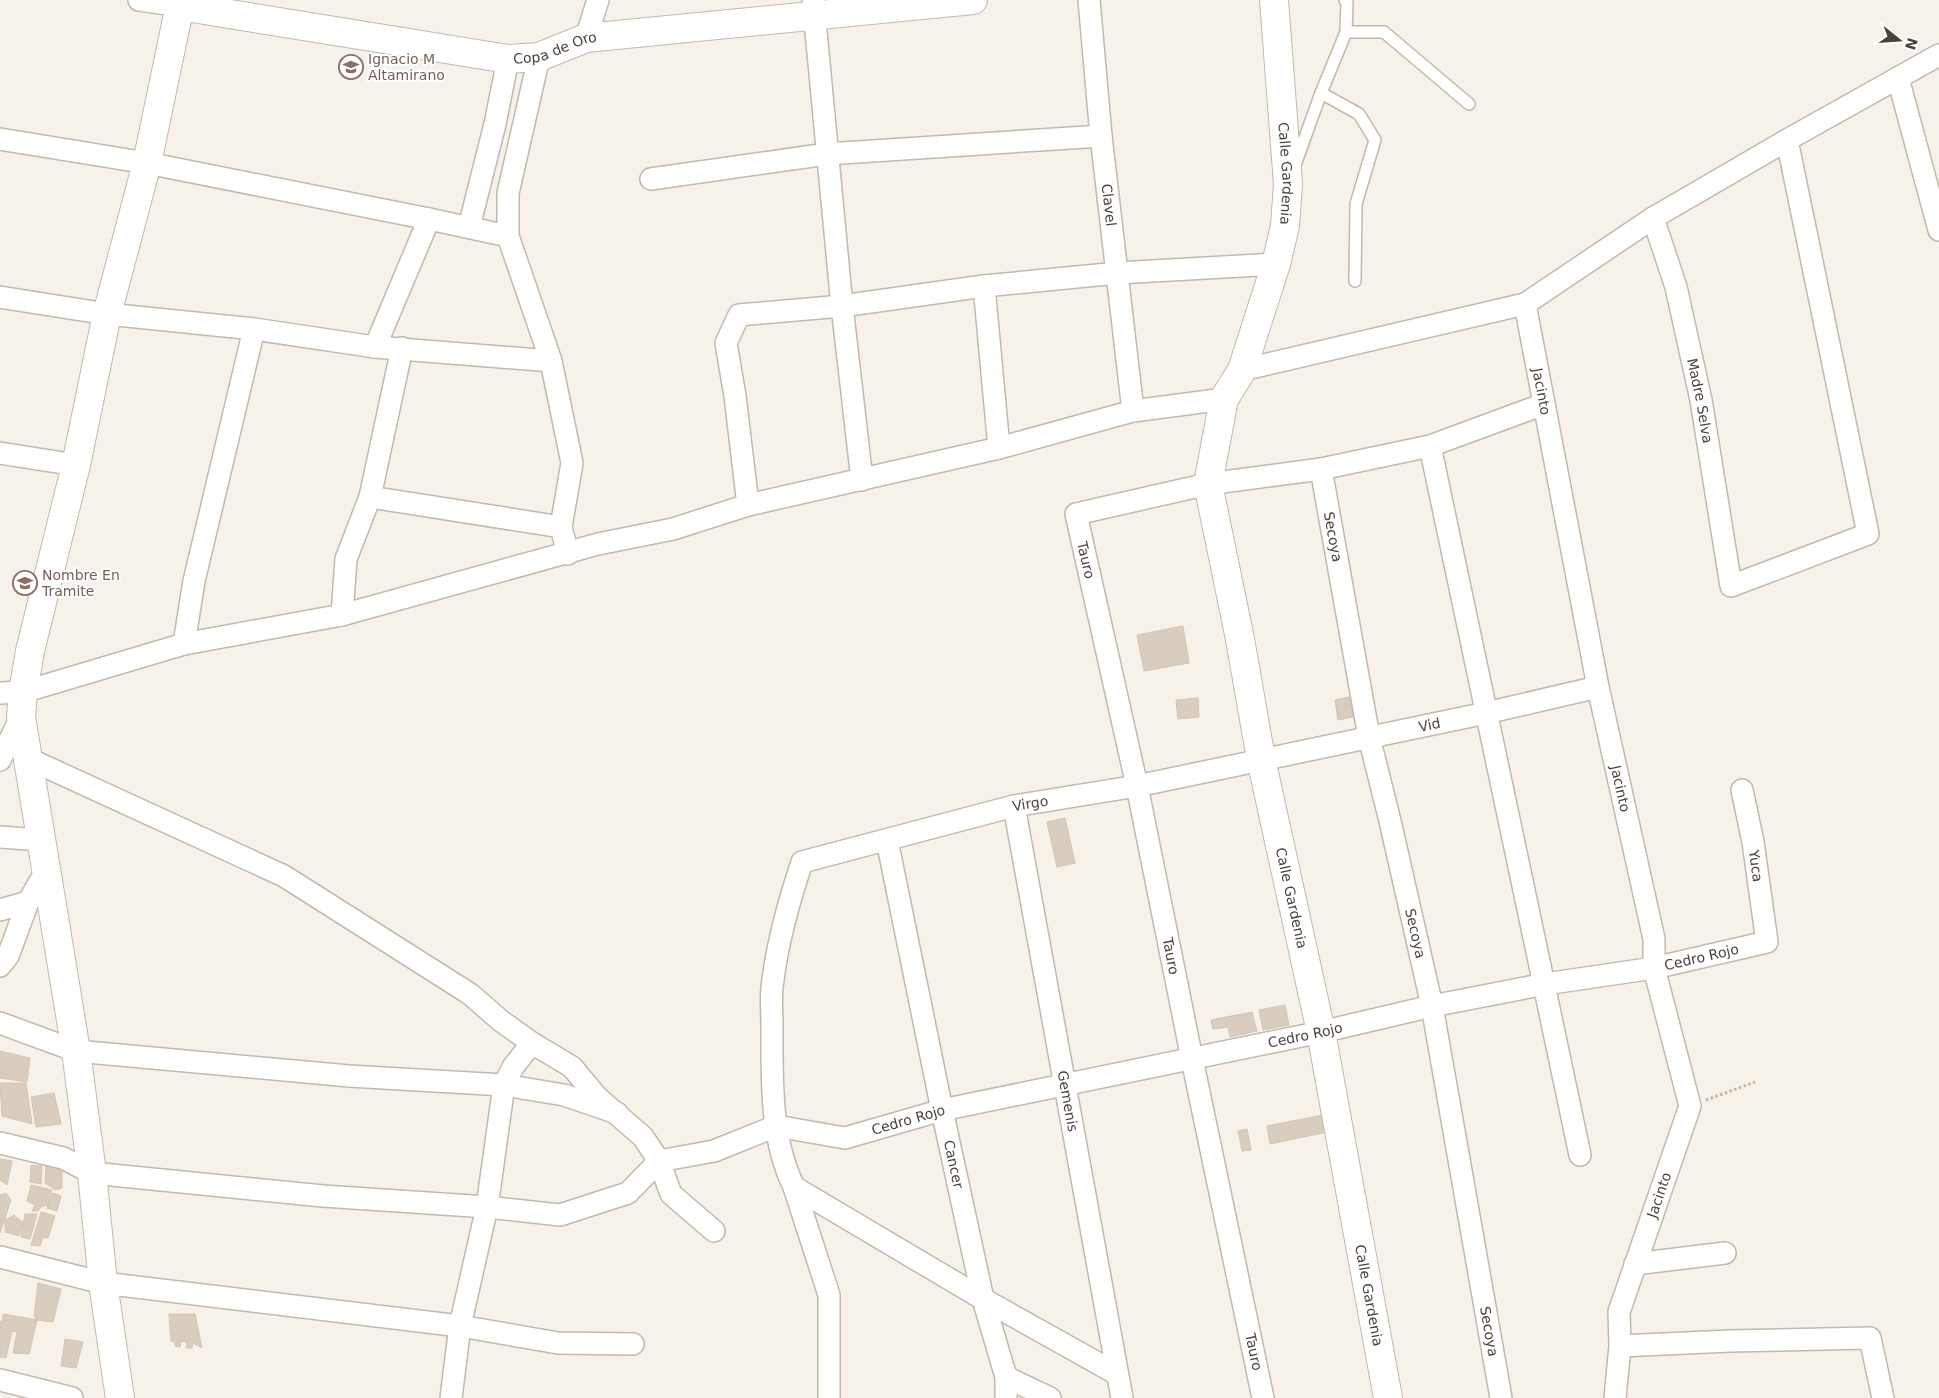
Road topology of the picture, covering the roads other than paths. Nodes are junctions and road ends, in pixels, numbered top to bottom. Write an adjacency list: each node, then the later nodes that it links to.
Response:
1 (139, 0): 7 (street, Copa de Oro)
2 (598, 0): 10 (street)
3 (974, 0): 8 (street, Copa de Oro)
4 (1089, 0): 17 (street, Clavel)
5 (1274, 0): 23 (street, Calle Gardenia)
6 (1345, 0): 9 (lane)
7 (181, 3): 13 (street, Copa de Oro); 21 (street)
8 (814, 7): 10 (street, Copa de Oro); 20 (street)
9 (1346, 32): 15 (lane); 16 (lane)
10 (586, 38): 12 (street, Copa de Oro)
11 (1939, 55): 14 (street)
12 (539, 56): 13 (street, Copa de Oro); 28 (street)
13 (508, 59): 26 (street)
14 (1898, 78): 19 (street); 27 (street)
15 (1321, 93): 23 (lane); 31 (lane)
16 (1469, 104)
17 (1101, 136): 20 (street); 30 (street, Clavel)
18 (0, 139): 21 (street)
19 (1787, 140): 24 (street); 24 (street, Madre Selva)
20 (827, 154): 22 (street); 35 (street)
21 (147, 163): 25 (street); 36 (street)
22 (651, 179)
23 (1288, 184): 29 (street, Calle Gardenia)
24 (1654, 218): 34 (street)
25 (429, 219): 26 (street); 38 (street)
26 (469, 227): 28 (street)
27 (1939, 230)
28 (508, 236): 40 (street)
29 (1276, 264): 30 (street); 41 (street, Calle Gardenia)
30 (1118, 273): 32 (street); 44 (street, Clavel)
31 (1355, 281)
32 (984, 286): 35 (street); 46 (street)
33 (0, 297): 36 (street)
34 (1524, 304): 41 (street); 43 (street, Jacinto)
35 (842, 306): 50 (street); 53 (street)
36 (107, 314): 37 (street); 48 (street)
37 (254, 330): 38 (street); 57 (street)
38 (375, 346): 39 (street)
39 (402, 348): 40 (street); 52 (street)
40 (551, 361): 54 (street)
41 (1242, 370): 42 (street, Calle Gardenia)
42 (1224, 398): 44 (street); 51 (street, Calle Gardenia)
43 (1544, 404): 45 (street); 58 (street, Jacinto)
44 (1133, 411): 46 (street)
45 (1430, 446): 49 (street); 60 (street)
46 (999, 448): 50 (street)
47 (0, 453): 48 (street)
48 (76, 465): 59 (street)
49 (1321, 469): 51 (street); 61 (street, Secoya)
50 (862, 480): 53 (street)
51 (1208, 484): 63 (street, Calle Gardenia); 65 (street, Tauro)
52 (370, 496): 54 (street); 56 (street)
53 (748, 506): 55 (street)
54 (561, 527): 55 (street)
55 (568, 554): 56 (street)
56 (342, 615): 57 (street)
57 (184, 644): 59 (street)
58 (1598, 687): 60 (street, Vid); 76 (street, Jacinto)
59 (15, 701): 62 (street); 64 (street)
60 (1486, 713): 61 (street, Vid); 77 (street)
61 (1369, 737): 63 (street, Vid); 78 (street, Secoya)
62 (28, 759): 69 (street); 81 (street)
63 (1260, 759): 65 (street, Virgo); 80 (street, Calle Gardenia)
64 (0, 760)
65 (1137, 786): 67 (street, Virgo); 83 (street, Tauro)
66 (1742, 790): 74 (street, Yuca)
67 (1014, 806): 70 (street, Virgo); 84 (street, Gemenis)
68 (0, 837): 69 (street)
69 (41, 840): 71 (street)
70 (887, 840): 86 (street, Cancer); 88 (street, Virgo)
71 (46, 871): 72 (street); 82 (street)
72 (28, 902): 73 (street); 75 (street)
73 (0, 910)
74 (1767, 942): 76 (street, Cedro Rojo)
75 (0, 966)
76 (1654, 968): 77 (street, Cedro Rojo); 98 (street, Jacinto)
77 (1545, 984): 78 (street, Cedro Rojo); 90 (street)
78 (1432, 1006): 80 (street, Cedro Rojo); 116 (street, Secoya)
79 (0, 1023): 82 (street)
80 (1321, 1032): 83 (street, Cedro Rojo); 115 (street, Calle Gardenia)
81 (532, 1043): 85 (street); 87 (street)
82 (76, 1051): 85 (street); 92 (street)
83 (1192, 1059): 84 (street, Cedro Rojo); 114 (street, Tauro)
84 (1066, 1084): 86 (street, Cedro Rojo); 104 (street, Gemenis)
85 (504, 1085): 87 (street); 94 (street)
86 (942, 1110): 88 (street, Cedro Rojo); 100 (street, Cancer)
87 (617, 1113): 91 (street)
88 (776, 1126): 91 (street); 93 (street)
89 (0, 1143): 92 (street)
90 (1580, 1156)
91 (659, 1161): 94 (street); 95 (street)
92 (92, 1174): 94 (street); 99 (street)
93 (794, 1187): 100 (street); 110 (street)
94 (487, 1207): 101 (street)
95 (714, 1231)
96 (1725, 1253): 98 (street)
97 (0, 1257): 99 (street)
98 (1635, 1264): 103 (street, Jacinto)
99 (103, 1283): 101 (street); 108 (street)
100 (983, 1299): 104 (street); 105 (street, Cancer)
101 (460, 1326): 102 (street); 109 (street)
102 (633, 1344)
103 (1620, 1346): 117 (street, Jacinto); 118 (street)
104 (1116, 1374): 113 (street, Gemenis)
105 (1006, 1377): 111 (street, Cancer); 112 (street)
106 (0, 1380): 107 (street)
107 (72, 1398)
108 (120, 1398)
109 (451, 1398)
110 (829, 1398)
111 (1006, 1398)
112 (1050, 1398)
113 (1122, 1398)
114 (1263, 1398)
115 (1388, 1398)
116 (1501, 1398)
117 (1615, 1398)
118 (1884, 1398)

